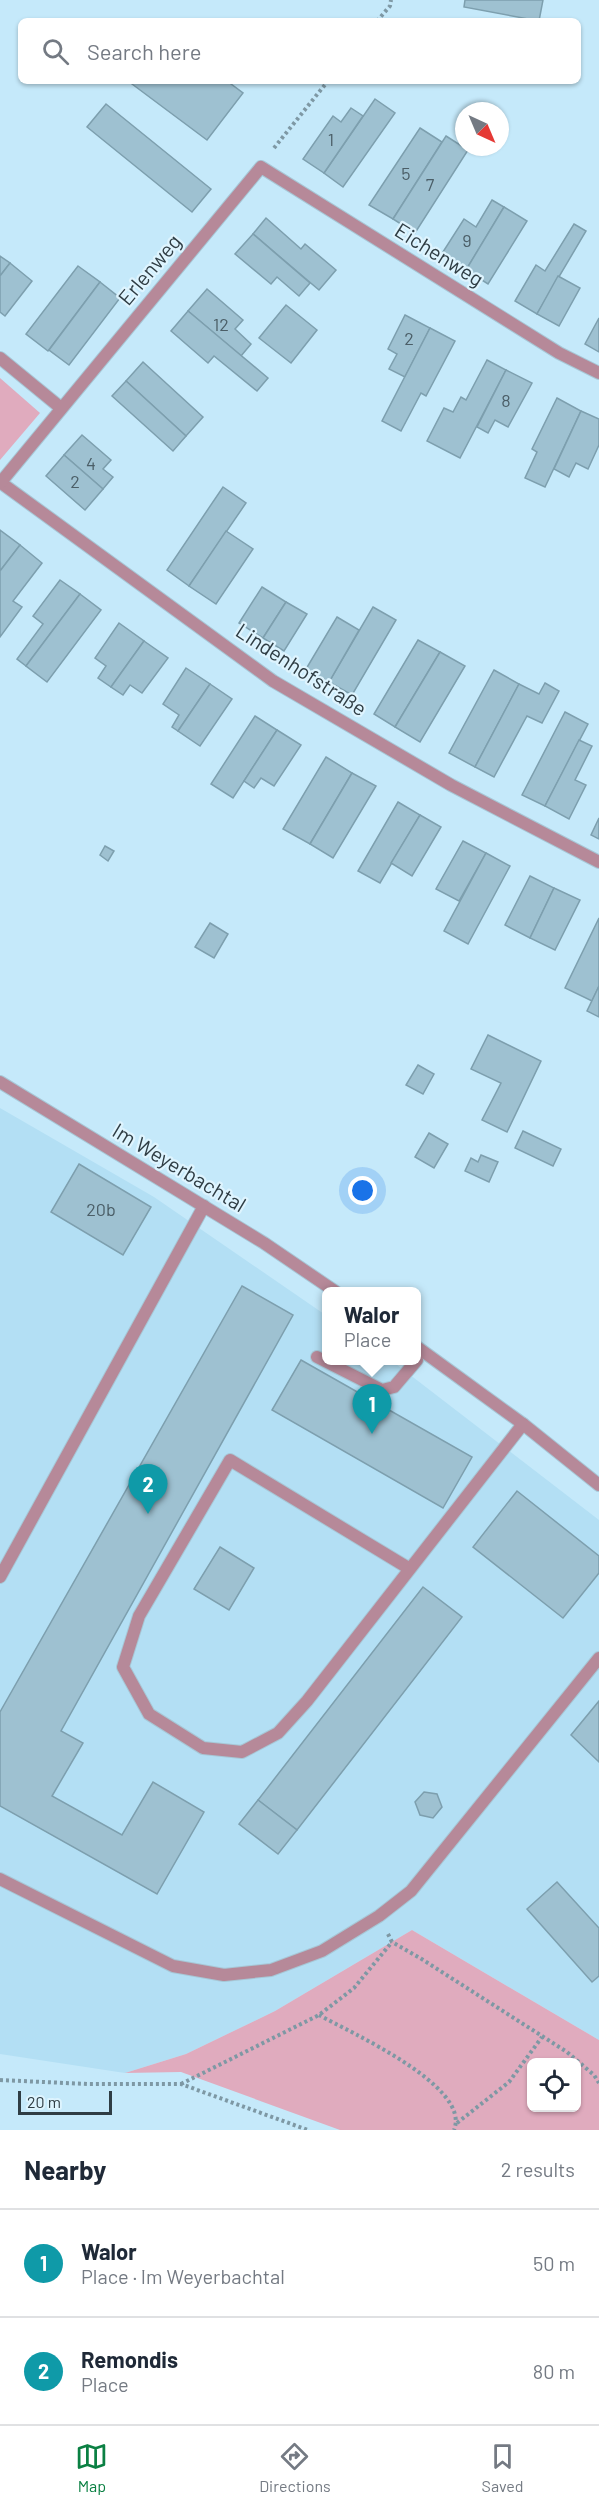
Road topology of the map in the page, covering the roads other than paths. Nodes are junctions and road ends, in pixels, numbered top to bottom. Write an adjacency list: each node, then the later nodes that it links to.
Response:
1 (261, 167): 3 (street, Eichenweg); 4 (street, Erlenweg)
2 (0, 358): 4 (street)
3 (599, 373)
4 (61, 408): 5 (street, Erlenweg)
5 (0, 482): 6 (street, Lindenhofstraße)
6 (599, 862)
7 (0, 1082): 8 (street, Im Weyerbachtal)
8 (204, 1206): 9 (street, Im Weyerbachtal); 18 (street)
9 (329, 1287)
10 (421, 1356): 15 (street)
11 (317, 1357): 12 (street)
12 (322, 1360)
13 (333, 1365): 14 (street)
14 (411, 1365)
15 (523, 1424): 16 (street); 17 (street)
16 (599, 1485)
17 (410, 1569): 17 (street)
18 (0, 1577)
19 (599, 1658): 20 (street)
20 (0, 1880)

